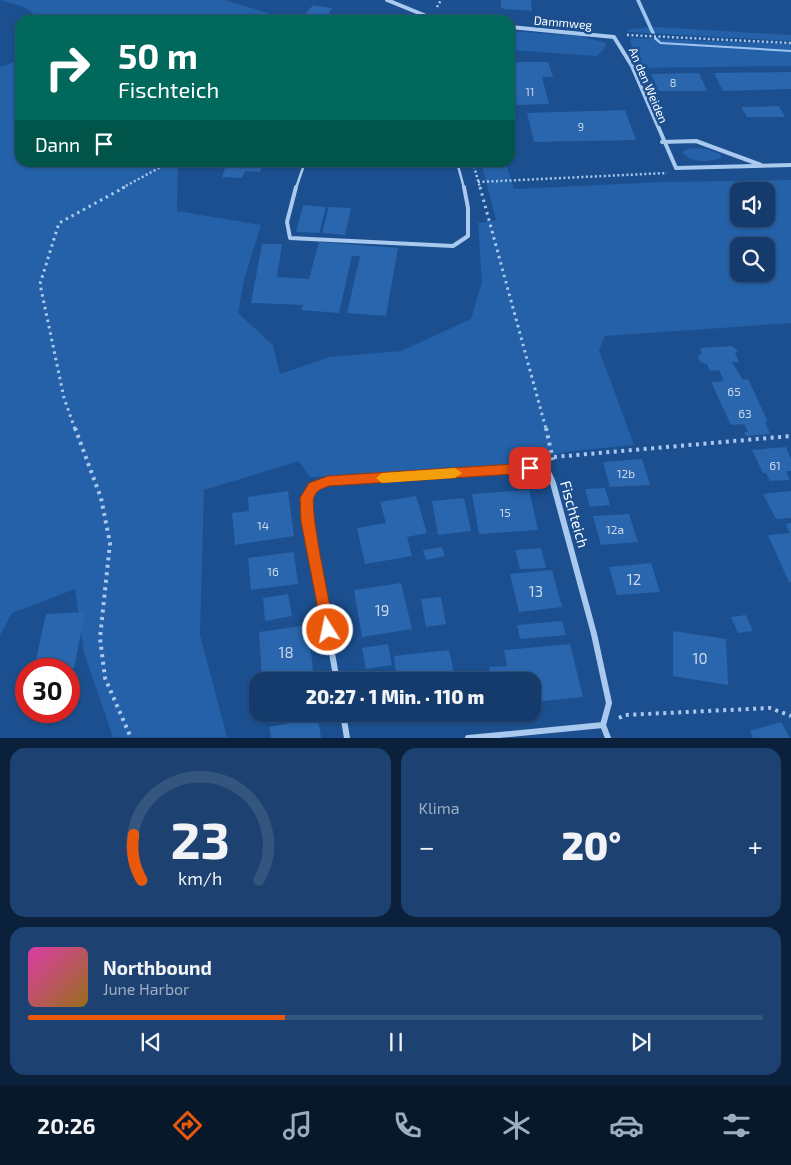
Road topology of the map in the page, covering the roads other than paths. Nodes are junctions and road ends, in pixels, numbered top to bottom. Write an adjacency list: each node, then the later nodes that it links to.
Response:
1 (387, 0): 2 (street)
2 (424, 15)
3 (515, 27): 4 (street, Dammweg)
4 (614, 37): 5 (street, An den Weiden)
5 (662, 142): 7 (street, An den Weiden); 7 (street, An den Weiden)
6 (791, 165): 7 (street, An den Weiden)
7 (763, 166)
8 (303, 167): 9 (lane)
9 (458, 167)
10 (336, 672): 12 (street, Fischteich)
11 (344, 722): 13 (street)
12 (603, 726): 14 (street); 15 (street)
13 (347, 738)
14 (468, 738)
15 (608, 738)

